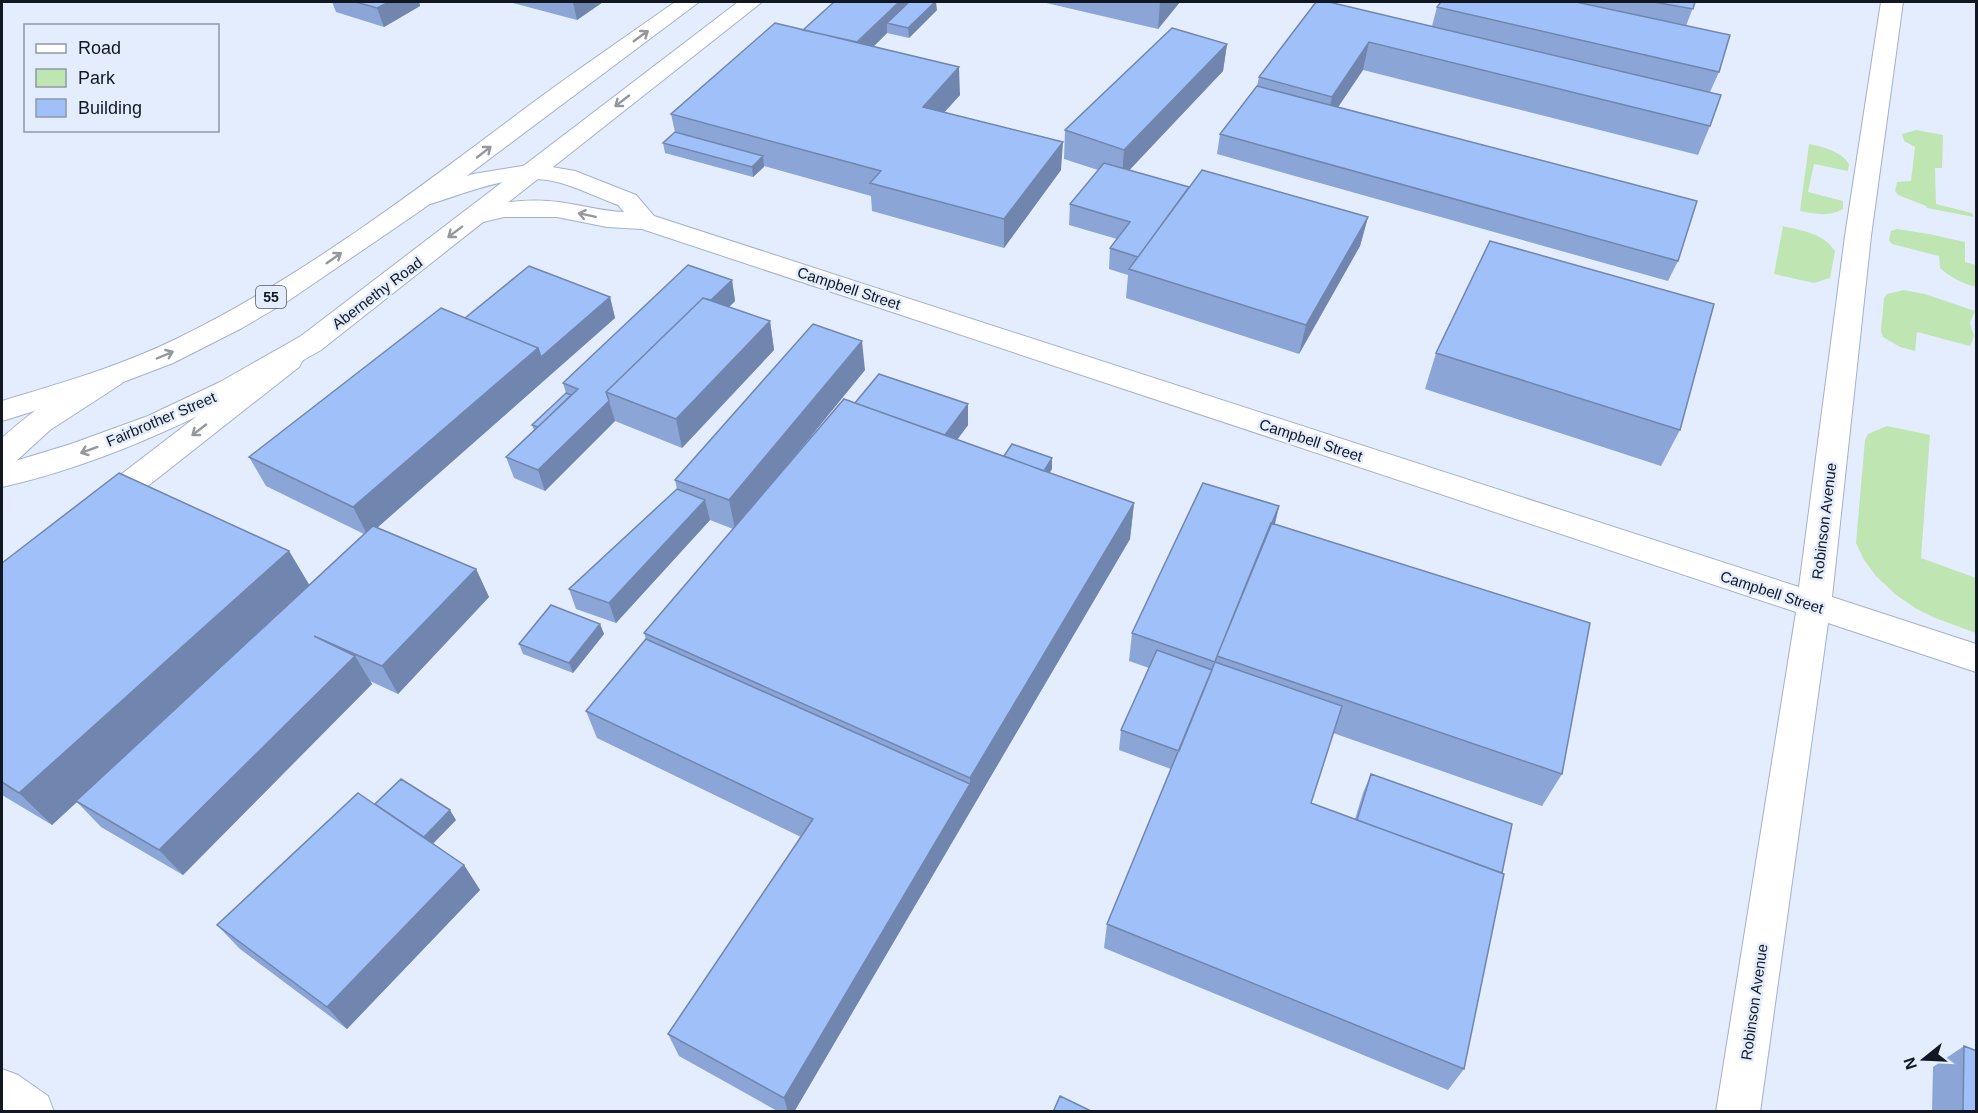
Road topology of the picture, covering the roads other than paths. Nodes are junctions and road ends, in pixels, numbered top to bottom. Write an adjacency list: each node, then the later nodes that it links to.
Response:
1 (688, 2): 5 (street, 55, one-way to 1)
2 (751, 2): 4 (street, Abernethy Road, one-way to 4)
3 (1892, 2): 14 (street, Robinson Avenue)
4 (535, 171): 5 (street, Campbell Street); 6 (street, Abernethy Road); 7 (street, Campbell Street)
5 (420, 199): 9 (street, 55, one-way to 5)
6 (479, 214): 7 (street, Campbell Street, one-way to 6); 8 (street, Abernethy Road, one-way to 8)
7 (645, 221): 14 (street, Campbell Street)
8 (311, 343): 12 (street, Fairbrother Street, one-way to 12); 13 (street, Abernethy Road, one-way to 13)
9 (111, 378): 10 (street, 55); 11 (street)
10 (2, 411)
11 (2, 456)
12 (2, 476)
13 (79, 523)
14 (1814, 605): 15 (street, Campbell Street); 18 (street, Robinson Avenue)
15 (1977, 658)
16 (2, 1091): 17 (street)
17 (32, 1112)
18 (1738, 1112)

